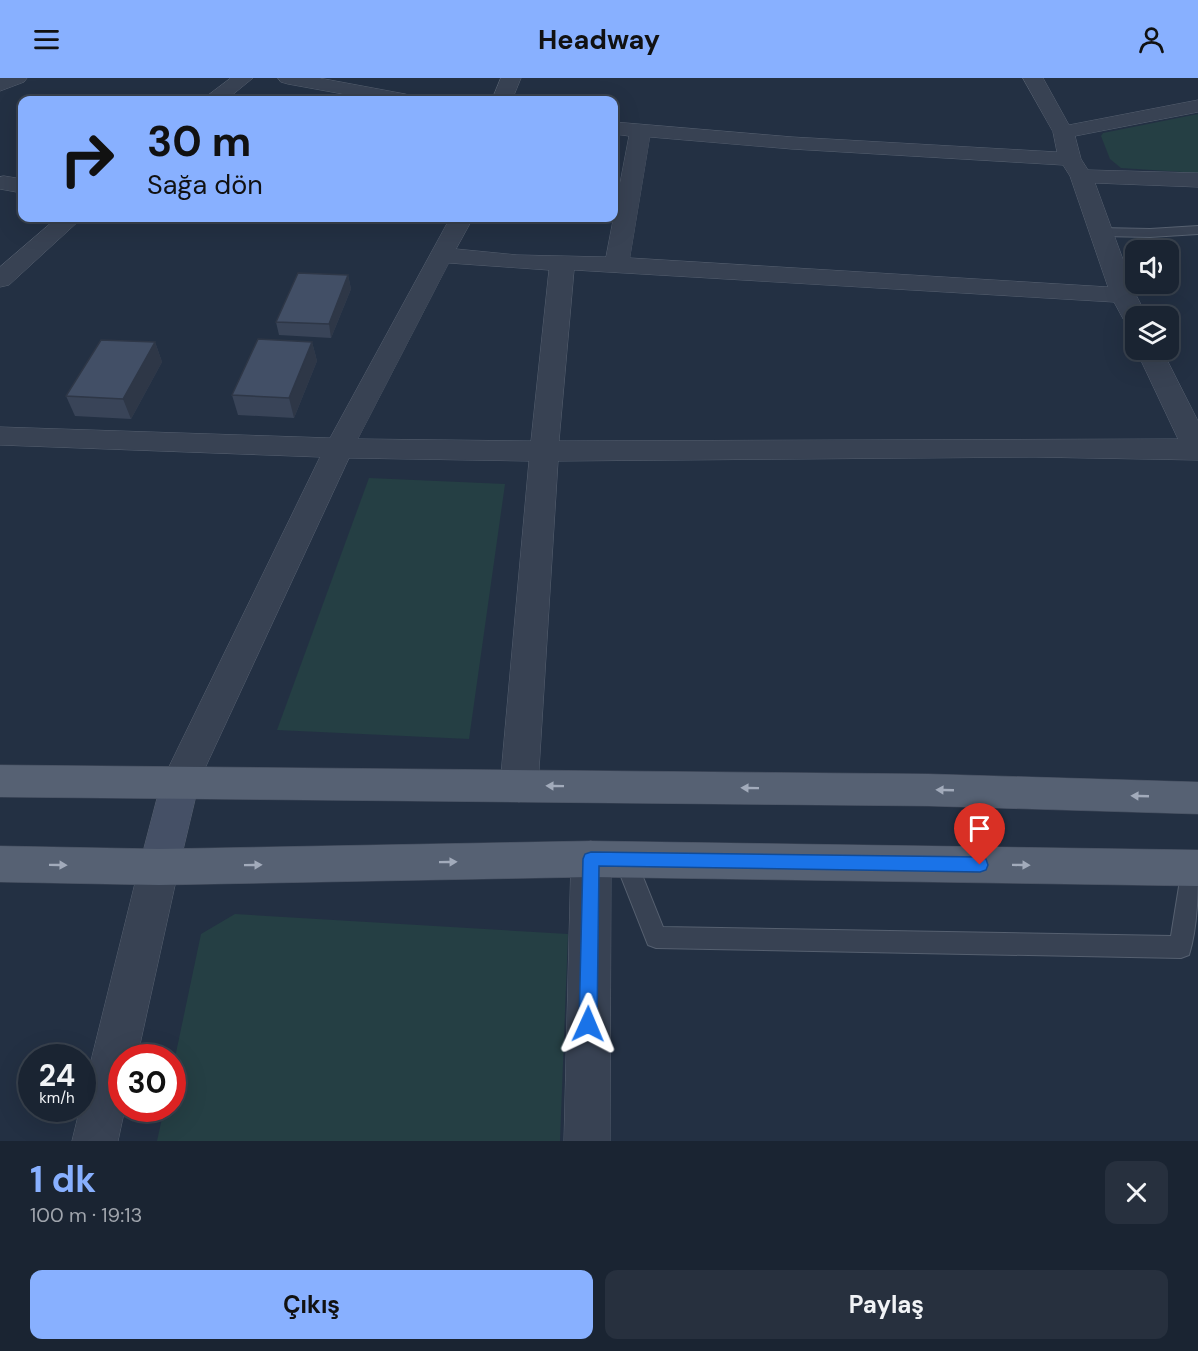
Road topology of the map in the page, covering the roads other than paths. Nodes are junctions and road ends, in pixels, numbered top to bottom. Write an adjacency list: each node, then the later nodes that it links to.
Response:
1 (17, 78): 6 (street)
2 (243, 78): 7 (street)
3 (288, 78): 8 (street)
4 (511, 78): 9 (street)
5 (1033, 78): 13 (street)
6 (0, 85)
7 (219, 96)
8 (384, 96)
9 (504, 96)
10 (1198, 106): 13 (street)
11 (618, 128): 12 (street)
12 (641, 130): 14 (street); 22 (street)
13 (1063, 132): 14 (street)
14 (1076, 168): 15 (street); 19 (street)
15 (1198, 180)
16 (65, 222): 23 (street)
17 (459, 222): 20 (street)
18 (1198, 230): 19 (lane)
19 (1101, 232): 24 (street)
20 (440, 255): 21 (street); 29 (street)
21 (562, 264): 22 (street); 30 (street)
22 (617, 264): 24 (street)
23 (0, 280)
24 (1124, 295): 25 (street)
25 (1129, 306)
26 (1154, 360): 28 (street)
27 (0, 436): 29 (street)
28 (1197, 449): 30 (street)
29 (338, 450): 30 (street); 32 (street)
30 (544, 451): 33 (street)
31 (0, 781): 32 (main road)
32 (180, 783): 33 (main road); 37 (main road)
33 (519, 786): 34 (main road, one-way to 33)
34 (1198, 798)
35 (608, 859): 37 (main road, one-way to 35); 38 (main road, one-way to 38); 38 (lane); 40 (street)
36 (0, 864): 37 (main road, one-way to 37)
37 (159, 867): 39 (street)
38 (1196, 868)
39 (95, 1141)
40 (587, 1141)

